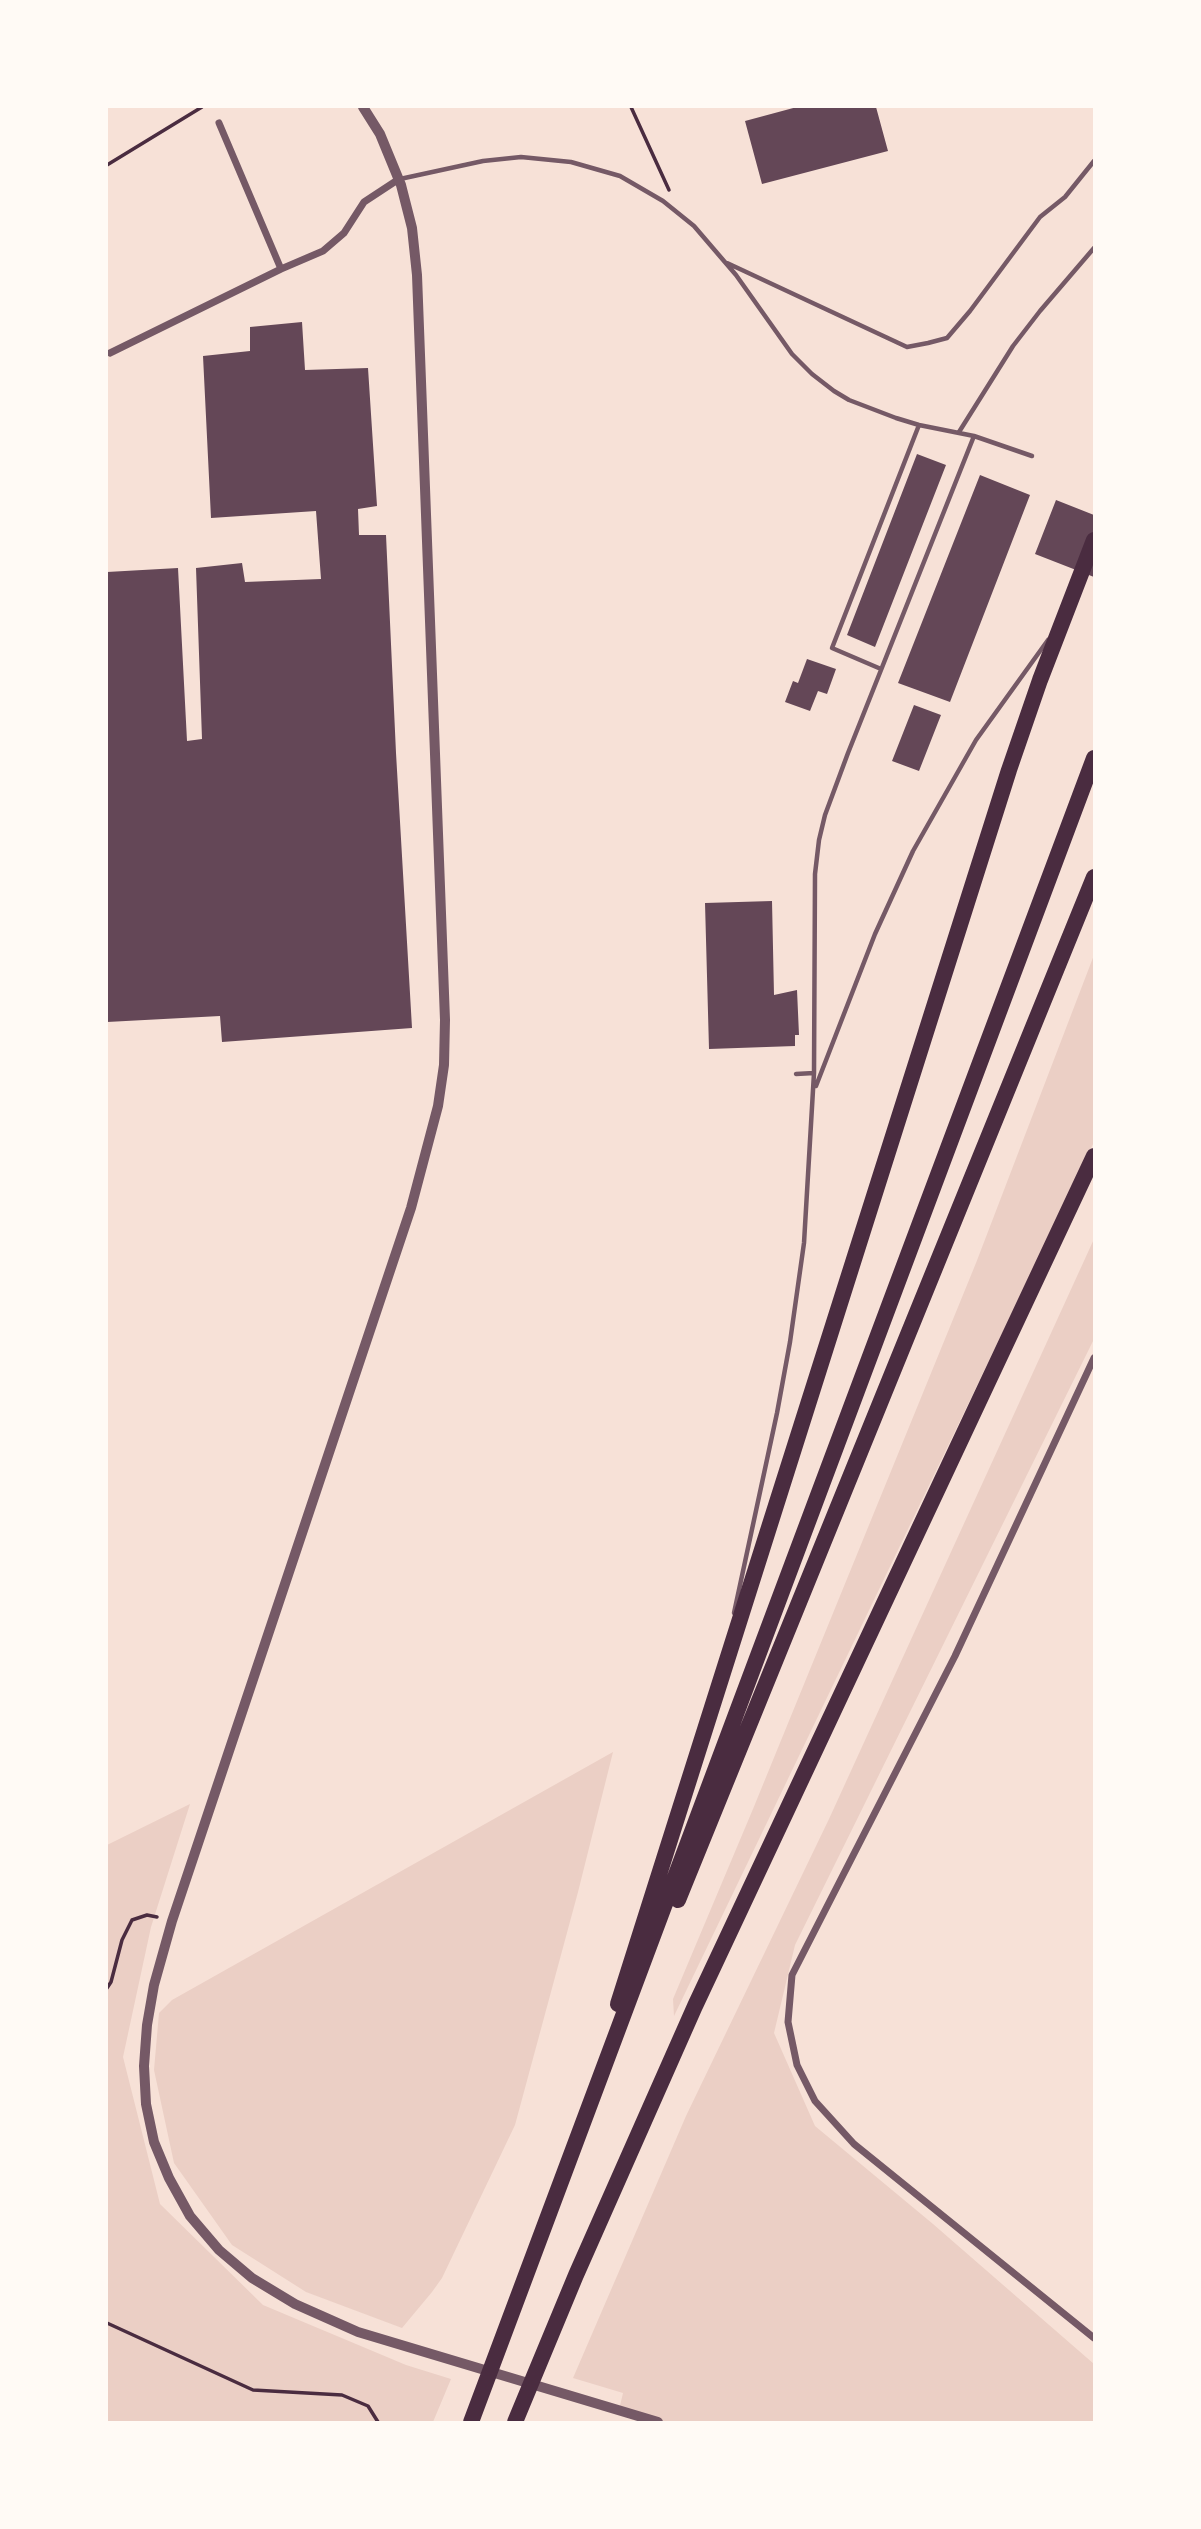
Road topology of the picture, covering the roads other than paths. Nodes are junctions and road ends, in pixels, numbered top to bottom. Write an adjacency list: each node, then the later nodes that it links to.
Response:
1 (363, 107): 4 (street)
2 (219, 123): 7 (street)
3 (1094, 161): 6 (lane)
4 (399, 179): 6 (lane); 7 (street); 30 (street)
5 (1094, 248): 10 (lane)
6 (726, 262): 9 (lane)
7 (281, 269): 8 (street)
8 (110, 353)
9 (919, 425): 10 (lane); 15 (lane)
10 (959, 432): 11 (lane)
11 (974, 436): 12 (lane); 15 (lane)
12 (1032, 456)
13 (1094, 540): 14 (highway)
14 (1065, 616): 20 (lane); 25 (highway)
15 (881, 669): 18 (lane)
16 (1094, 758): 26 (highway)
17 (1094, 877): 26 (highway)
18 (814, 1073): 19 (lane); 20 (lane)
19 (796, 1074)
20 (813, 1092): 25 (lane)
21 (1094, 1156): 23 (highway)
22 (1094, 1170): 23 (lane)
23 (1075, 1196): 29 (highway)
24 (1094, 1358): 27 (street)
25 (716, 1694): 26 (highway)
26 (554, 2204): 28 (highway)
27 (1094, 2338)
28 (471, 2422)
29 (515, 2422)
30 (658, 2422)

